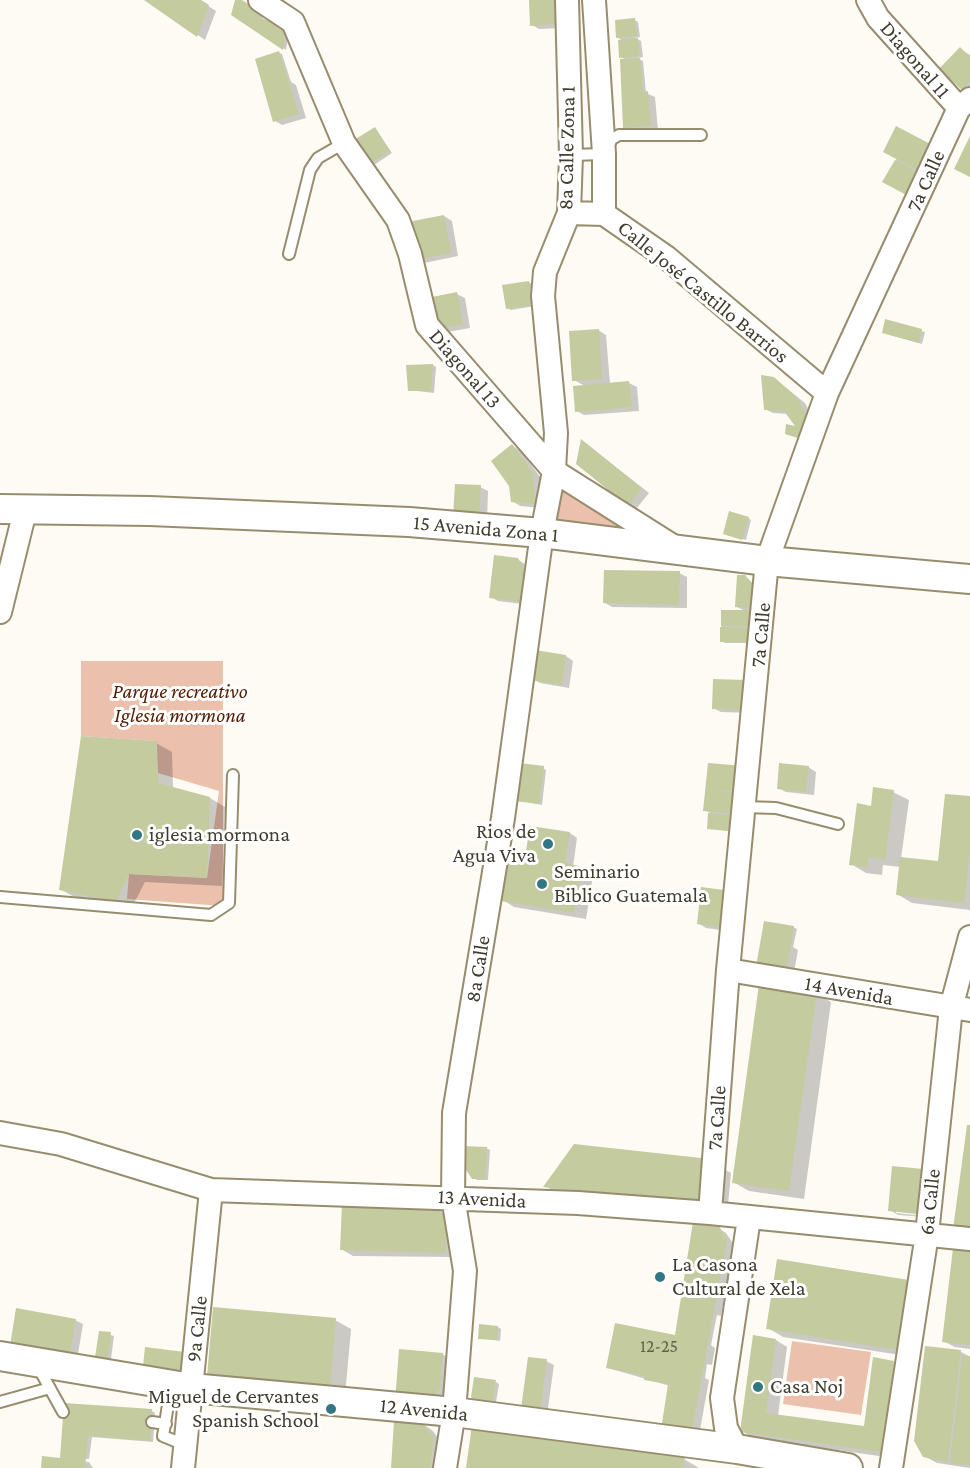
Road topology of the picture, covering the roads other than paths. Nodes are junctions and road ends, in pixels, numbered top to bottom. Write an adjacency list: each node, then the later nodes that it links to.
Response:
1 (260, 0): 7 (street, Diagonal 13)
2 (567, 0): 9 (street, 8a Calle Zona 1)
3 (594, 0): 8 (street, 8a Calle Zona 1)
4 (868, 0): 5 (street, Diagonal 11)
5 (966, 105): 13 (street, 7a Calle)
6 (701, 135): 8 (lane)
7 (344, 143): 12 (lane); 14 (street, Diagonal 13)
8 (604, 154): 9 (lane); 11 (street, 8a Calle Zona 1)
9 (571, 155): 10 (street, 8a Calle Zona 1)
10 (569, 213): 11 (street, Calle José Castillo Barrios); 14 (street, 8a Calle Zona 1)
11 (604, 214): 13 (street, Calle José Castillo Barrios)
12 (290, 254)
13 (827, 393): 18 (street, 7a Calle)
14 (554, 471): 16 (street, 8a Calle); 17 (street, Diagonal 13)
15 (12, 510): 16 (street, 15 Avenida Zona 1); 20 (street)
16 (542, 532): 17 (street, 15 Avenida Zona 1); 30 (street, 8a Calle)
17 (680, 550): 18 (street, 15 Avenida Zona 1)
18 (767, 561): 19 (street, 15 Avenida Zona 1); 22 (street, 7a Calle)
19 (970, 579)
20 (0, 612)
21 (233, 775): 24 (lane)
22 (744, 807): 23 (lane); 26 (street, 7a Calle)
23 (838, 824)
24 (0, 897)
25 (970, 936): 27 (street, 6a Calle)
26 (728, 970): 27 (street, 14 Avenida); 31 (street, 7a Calle)
27 (961, 1009): 33 (street, 6a Calle)
28 (0, 1133): 29 (street, 13 Avenida)
29 (211, 1190): 30 (street, 13 Avenida); 37 (street, 9a Calle)
30 (453, 1197): 31 (street, 13 Avenida); 41 (street, 8a Calle)
31 (710, 1213): 32 (street, 13 Avenida)
32 (749, 1218): 33 (street, 13 Avenida); 45 (street)
33 (927, 1234): 34 (street, 13 Avenida); 49 (street, 6a Calle)
34 (970, 1239)
35 (0, 1356): 36 (street, 12 Avenida)
36 (36, 1362): 37 (street, 12 Avenida); 38 (lane)
37 (181, 1386): 41 (street, 12 Avenida); 43 (lane); 44 (street, 9a Calle)
38 (50, 1388): 39 (lane); 40 (lane)
39 (0, 1402)
40 (63, 1412)
41 (454, 1412): 45 (street, 12 Avenida); 47 (street, 8a Calle)
42 (152, 1422): 43 (lane)
43 (165, 1424): 44 (lane)
44 (185, 1445): 46 (street, 9a Calle)
45 (734, 1459): 48 (street, 12 Avenida)
46 (183, 1468)
47 (445, 1468)
48 (848, 1468)
49 (891, 1468)

